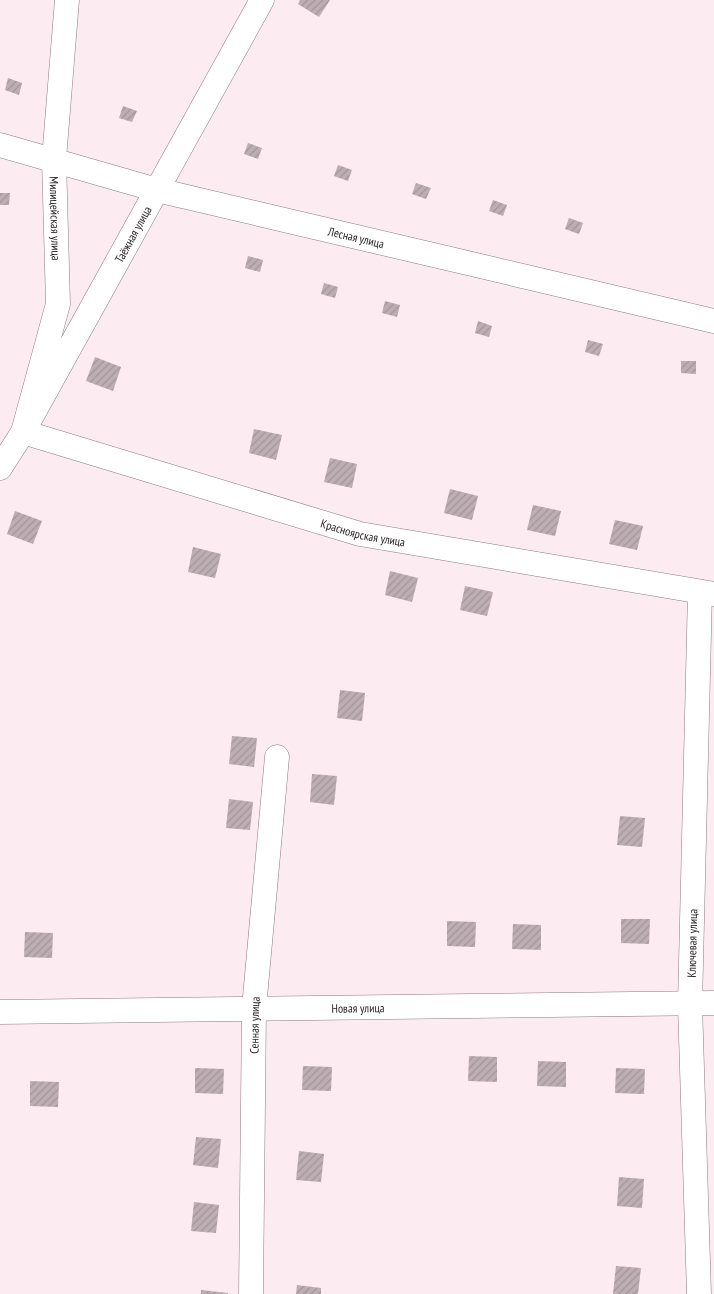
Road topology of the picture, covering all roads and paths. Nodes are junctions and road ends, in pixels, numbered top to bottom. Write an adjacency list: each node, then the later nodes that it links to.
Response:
1 (67, 0): 4 (street, Милицейская улица)
2 (262, 0): 5 (street, Таёжная улица)
3 (0, 145): 4 (street, Лесная улица)
4 (54, 159): 5 (street, Лесная улица); 7 (street, Милицейская улица)
5 (157, 190): 6 (street, Лесная улица); 7 (street, Таёжная улица)
6 (714, 321)
7 (23, 432): 8 (street, Таёжная улица); 9 (street, Красноярская улица)
8 (0, 468)
9 (707, 593): 12 (street, Ключевая улица)
10 (277, 757): 13 (street, Сенная улица)
11 (714, 1003): 12 (street, Новая улица)
12 (690, 1004): 13 (street, Новая улица); 16 (street, Ключевая улица)
13 (254, 1008): 14 (street, Новая улица); 15 (street, Сенная улица)
14 (0, 1012)
15 (251, 1294)
16 (699, 1294)

